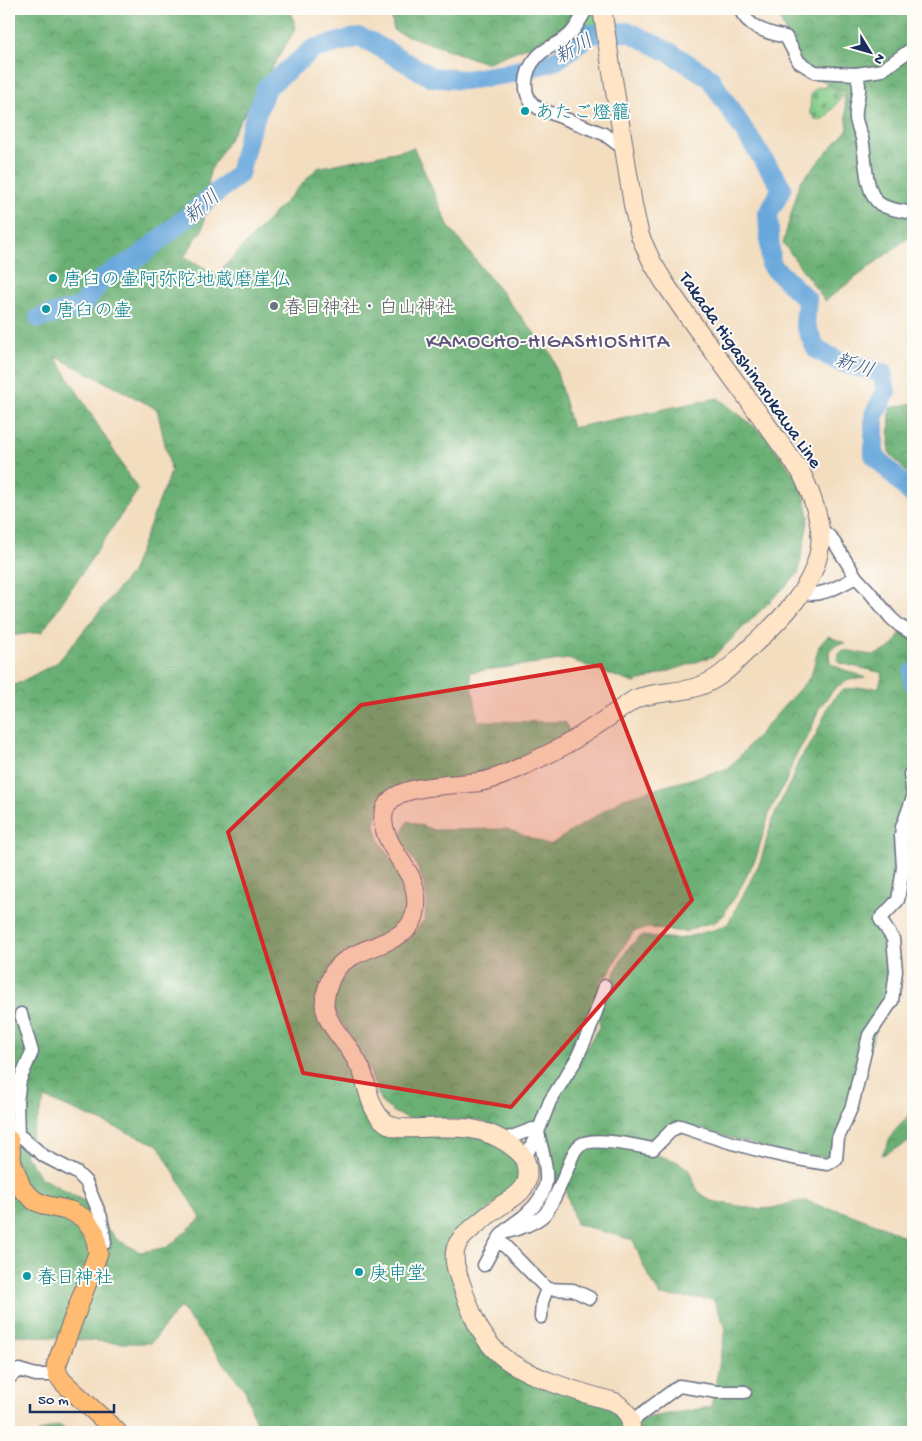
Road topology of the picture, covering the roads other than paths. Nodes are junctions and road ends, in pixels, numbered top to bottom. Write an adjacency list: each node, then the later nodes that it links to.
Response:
1 (587, 9): 6 (street)
2 (602, 9): 6 (main road, Takada Higashinarukawa Line)
3 (740, 9): 5 (street)
4 (913, 48): 5 (street)
5 (856, 74): 7 (street)
6 (624, 149): 8 (main road, Takada Higashinarukawa Line)
7 (913, 213)
8 (818, 526): 9 (street); 10 (main road, Takada Higashinarukawa Line)
9 (856, 577): 10 (street); 11 (street)
10 (802, 592): 18 (main road, Takada Higashinarukawa Line)
11 (911, 632)
12 (913, 769): 13 (street)
13 (913, 796): 20 (street)
14 (605, 986): 16 (street)
15 (21, 1014): 21 (street)
16 (538, 1132): 18 (street); 19 (street); 20 (street)
17 (9, 1140): 21 (main road)
18 (503, 1140): 19 (main road, Takada Higashinarukawa Line)
19 (525, 1158): 29 (main road)
20 (500, 1236): 22 (street); 23 (street)
21 (98, 1253): 26 (main road)
22 (484, 1264)
23 (548, 1289): 24 (street); 25 (street)
24 (590, 1298)
25 (540, 1317)
26 (58, 1375): 27 (street); 30 (main road)
27 (9, 1378)
28 (745, 1392): 29 (street)
29 (632, 1427)
30 (117, 1432)

